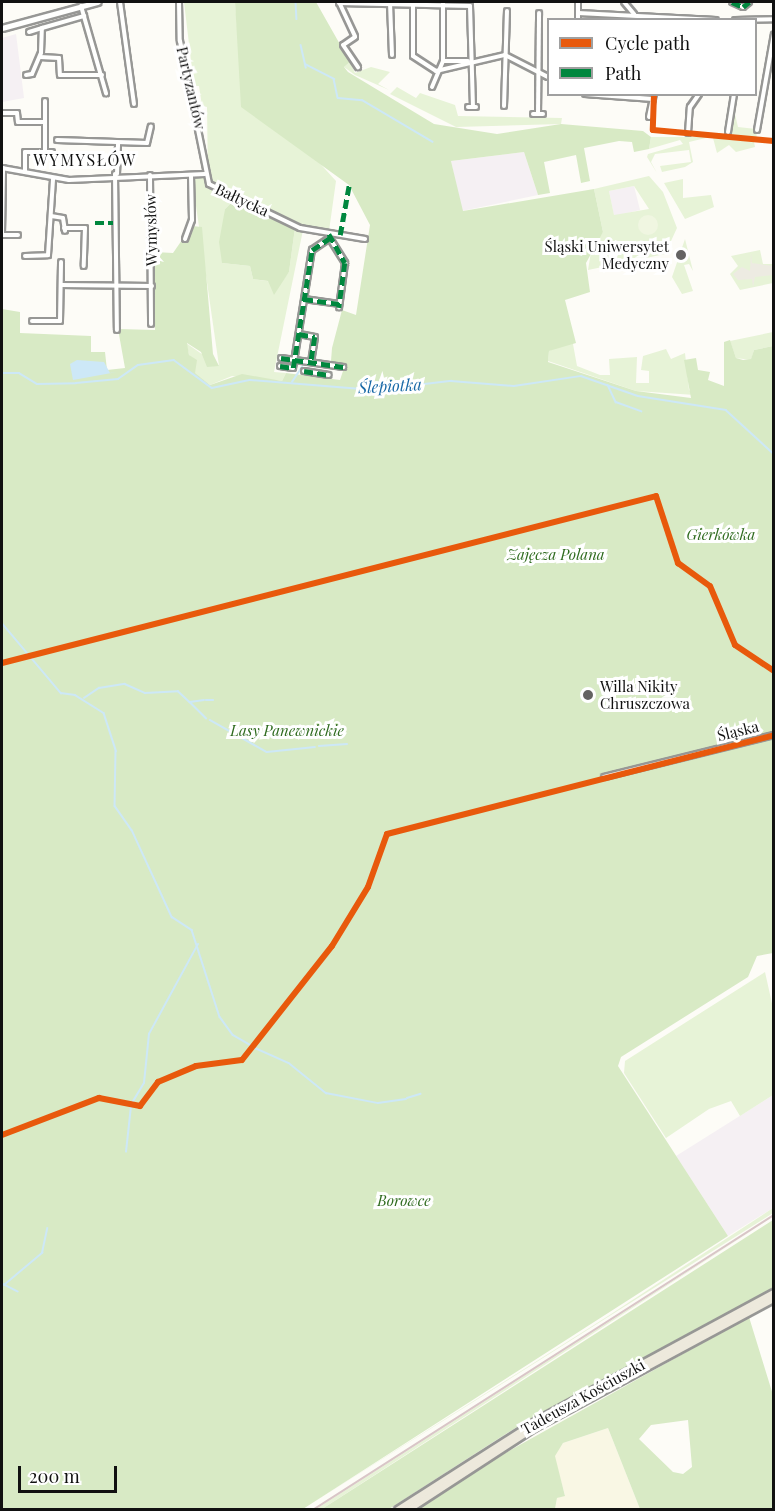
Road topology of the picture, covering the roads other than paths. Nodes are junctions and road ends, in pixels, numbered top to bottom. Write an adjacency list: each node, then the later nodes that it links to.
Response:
1 (98, 2): 12 (street)
2 (120, 2): 45 (street)
3 (179, 2): 63 (street, Partyzantów)
4 (339, 2): 10 (street); 32 (street)
5 (413, 2): 10 (street); 11 (street); 33 (street)
6 (578, 2): 15 (street)
7 (624, 2): 16 (street)
8 (732, 2): 9 (street)
9 (749, 2)
10 (390, 3): 27 (street)
11 (443, 3): 30 (street); 31 (street)
12 (81, 6): 17 (street); 23 (street)
13 (507, 11): 28 (street)
14 (539, 13): 34 (street)
15 (578, 13): 16 (street); 19 (street)
16 (634, 14): 18 (street)
17 (84, 16): 24 (street); 36 (street)
18 (642, 17): 20 (street)
19 (578, 18)
20 (698, 18)
21 (757, 19): 22 (street)
22 (774, 19)
23 (2, 28)
24 (42, 28): 25 (street); 29 (street)
25 (29, 32)
26 (774, 34): 53 (street)
27 (392, 54)
28 (505, 55): 31 (street); 34 (street); 46 (street)
29 (40, 57): 35 (street); 36 (street)
30 (443, 61): 31 (street); 33 (street)
31 (472, 62): 33 (street); 47 (street)
32 (358, 67)
33 (435, 71): 38 (street)
34 (538, 71): 37 (street); 49 (street)
35 (26, 75)
36 (102, 75): 39 (street)
37 (547, 75)
38 (432, 87)
39 (106, 93)
40 (631, 96): 43 (street)
41 (698, 96): 55 (street)
42 (734, 96): 54 (street)
43 (654, 97): 50 (street)
44 (45, 100): 51 (street)
45 (134, 104)
46 (503, 106)
47 (473, 107)
48 (2, 113): 51 (street)
49 (538, 114)
50 (649, 117)
51 (45, 122): 58 (street)
52 (151, 126): 57 (street)
53 (757, 130)
54 (728, 132)
55 (688, 133)
56 (57, 140): 57 (street)
57 (118, 144): 62 (street)
58 (45, 152): 59 (street); 61 (street)
59 (52, 152)
60 (2, 168): 61 (street, Bałtycka); 70 (street, Bałtycka)
61 (25, 172): 66 (street, Bałtycka)
62 (116, 174): 64 (street, Bałtycka); 66 (street, Bałtycka); 79 (street)
63 (205, 174): 65 (street, Bałtycka); 72 (street, Bałtycka)
64 (150, 175): 65 (street, Bałtycka); 80 (street, Wymysłów)
65 (191, 176): 73 (street)
66 (52, 179): 68 (street)
67 (64, 213): 69 (street)
68 (51, 216): 69 (street); 75 (street)
69 (64, 219): 77 (street)
70 (2, 235): 71 (street, Bałtycka)
71 (18, 235)
72 (330, 236): 74 (street, Bałtycka); 81 (street); 81 (street)
73 (185, 239)
74 (365, 239)
75 (25, 256)
76 (61, 262): 78 (street)
77 (84, 266)
78 (61, 285): 79 (street, Wymysłów); 82 (street)
79 (114, 286): 80 (street, Wymysłów); 84 (street)
80 (152, 286): 83 (street, Wymysłów)
81 (304, 299): 85 (street)
82 (32, 321)
83 (151, 324)
84 (117, 330)
85 (299, 334): 87 (street); 88 (street)
86 (281, 358): 87 (street)
87 (295, 360): 88 (street); 90 (street)
88 (311, 362): 89 (street)
89 (325, 364): 91 (street); 92 (street)
90 (280, 366)
91 (343, 367)
92 (304, 371)
93 (774, 735): 94 (street, Śląska)
94 (604, 777)
95 (774, 1293): 97 (main road, Tadeusza Kościuszki)
96 (774, 1299): 98 (main road, Tadeusza Kościuszki)
97 (398, 1509)
98 (408, 1509)

